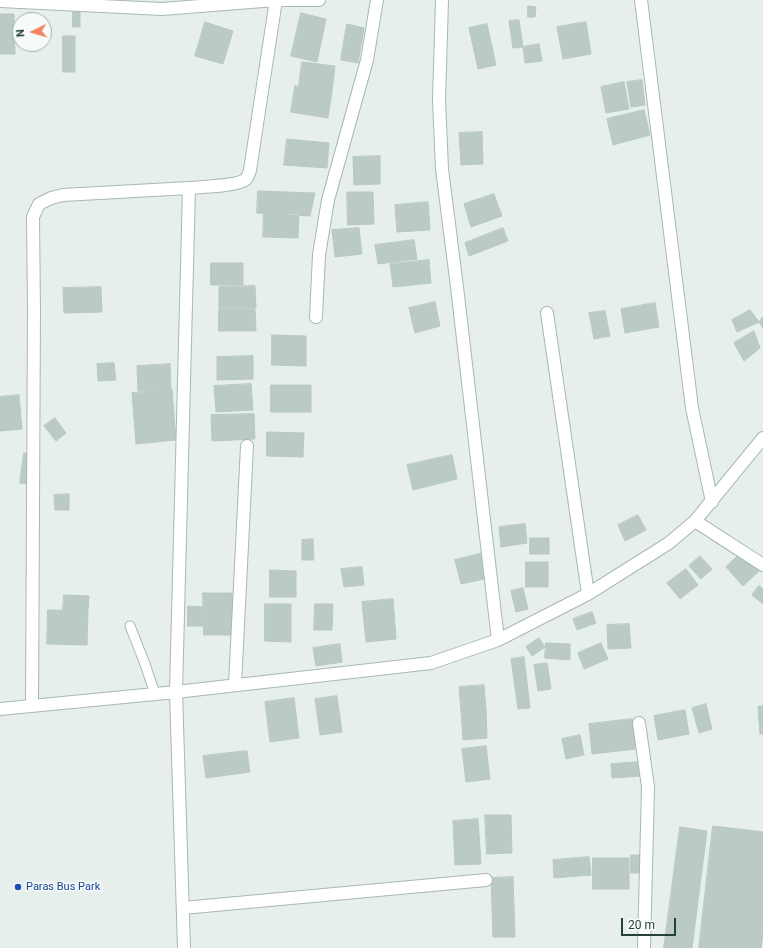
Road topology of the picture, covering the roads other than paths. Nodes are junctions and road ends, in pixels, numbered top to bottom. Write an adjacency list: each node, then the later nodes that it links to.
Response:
1 (276, 0): 2 (street); 6 (street); 7 (street)
2 (319, 0)
3 (377, 0): 9 (street)
4 (442, 0): 17 (street)
5 (641, 0): 12 (street)
6 (0, 1)
7 (189, 188): 19 (street); 21 (street)
8 (547, 313): 15 (street)
9 (316, 317)
10 (763, 438): 12 (street)
11 (246, 446): 18 (street)
12 (712, 502): 13 (street)
13 (695, 521): 14 (street); 15 (street)
14 (763, 565)
15 (588, 594): 17 (street)
16 (130, 626): 20 (lane)
17 (498, 640): 18 (street)
18 (235, 685): 19 (street)
19 (176, 692): 20 (street); 25 (street)
20 (155, 694): 21 (street)
21 (32, 706): 22 (street)
22 (0, 709)
23 (639, 723): 27 (street)
24 (486, 880): 25 (street)
25 (183, 908): 26 (street)
26 (184, 948)
27 (644, 948)

